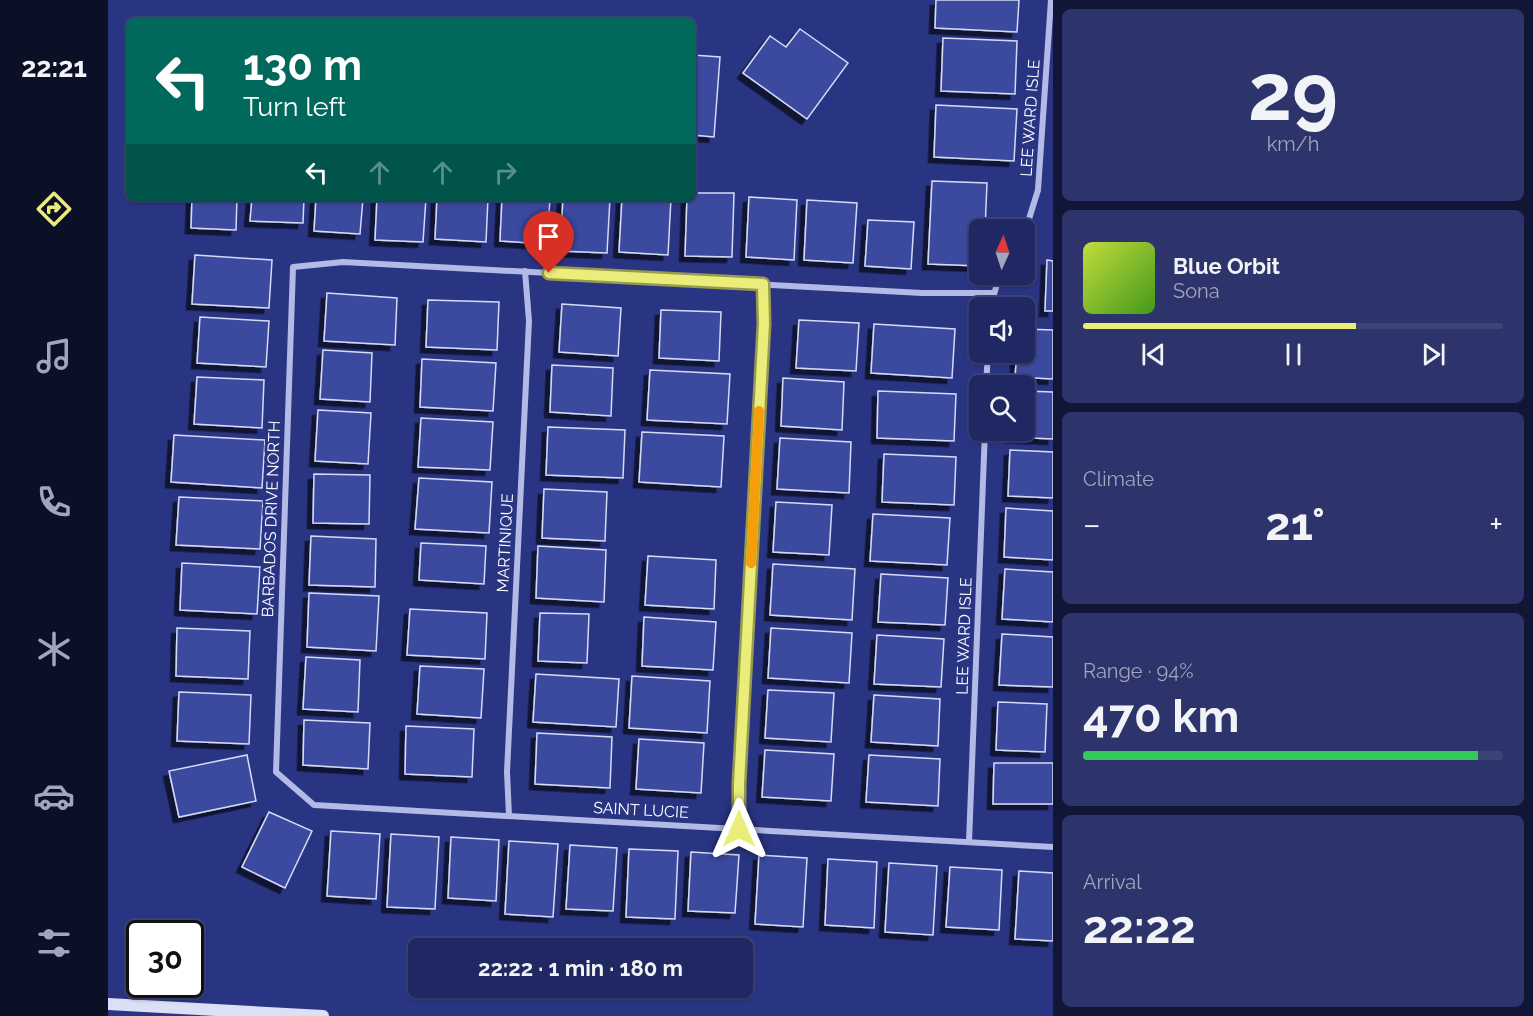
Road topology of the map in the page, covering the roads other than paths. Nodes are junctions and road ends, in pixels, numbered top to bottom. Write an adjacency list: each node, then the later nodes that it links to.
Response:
1 (1051, 0): 2 (street, LEE WARD ISLE)
2 (1029, 219)
3 (525, 271): 4 (street); 9 (street, BARBADOS DRIVE NORTH); 10 (street, MARTINIQUE)
4 (763, 284): 6 (street); 11 (street)
5 (996, 285): 6 (street)
6 (994, 292): 7 (street)
7 (993, 297)
8 (985, 441): 12 (street, LEE WARD ISLE)
9 (276, 772): 10 (street, SAINT LUCIE)
10 (509, 816): 11 (street, SAINT LUCIE)
11 (739, 829): 12 (street, SAINT LUCIE)
12 (969, 842): 13 (street, SAINT LUCIE)
13 (1053, 847)
14 (108, 1004): 15 (street)
15 (323, 1016)

